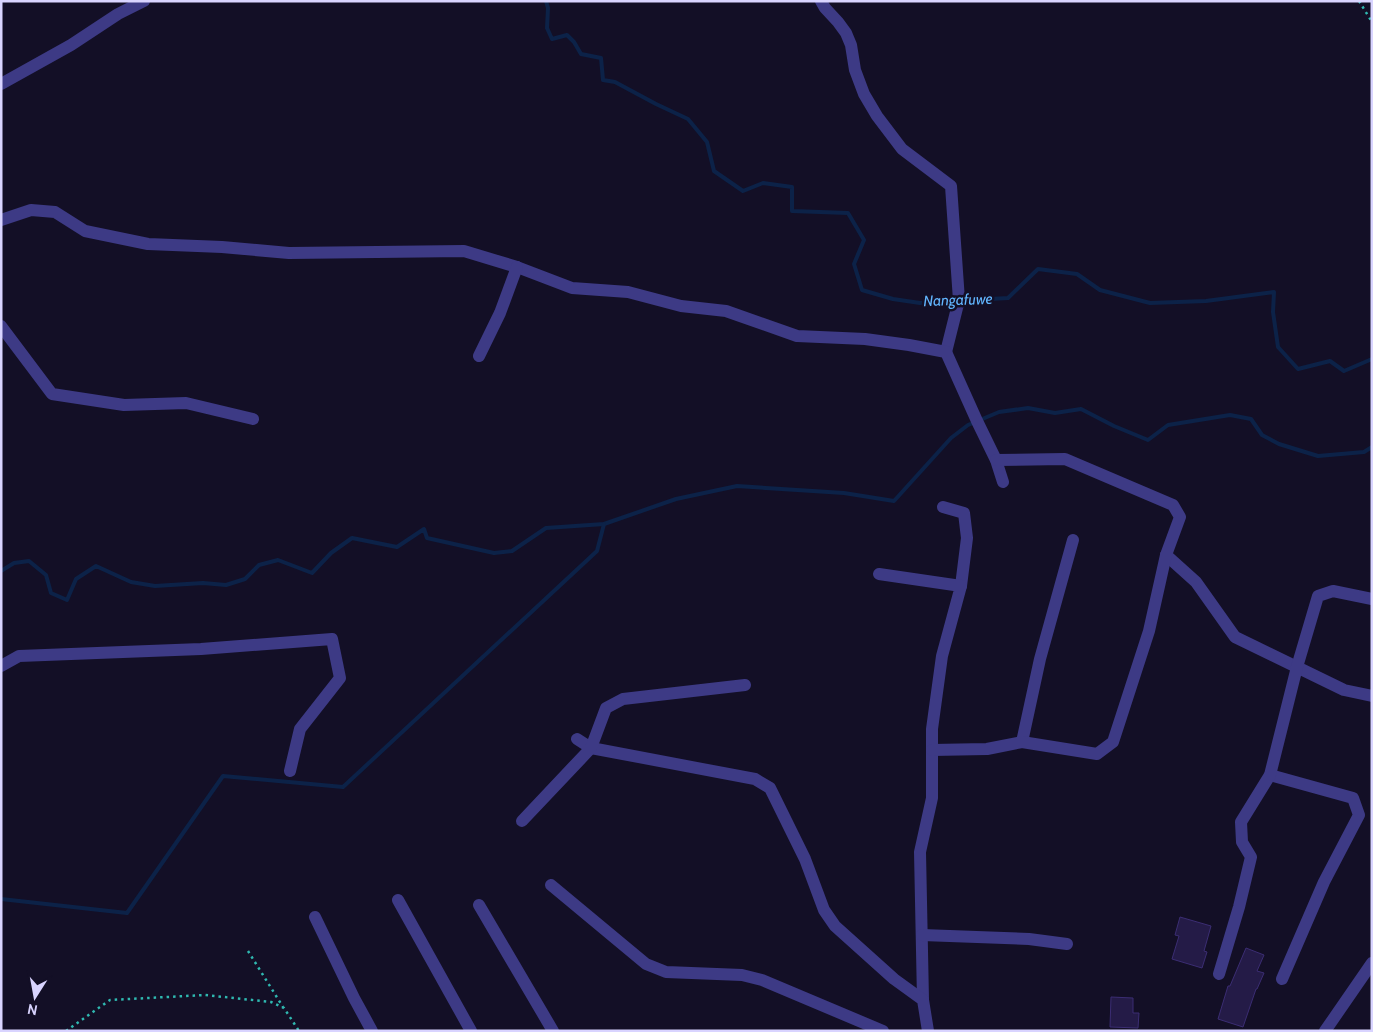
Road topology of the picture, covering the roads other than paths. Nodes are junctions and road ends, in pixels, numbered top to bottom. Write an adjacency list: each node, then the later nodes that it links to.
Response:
1 (144, 1): 3 (street)
2 (821, 1): 7 (street)
3 (1, 84)
4 (1, 220): 5 (street)
5 (517, 267): 7 (street); 8 (street)
6 (1, 326): 9 (street)
7 (946, 352): 10 (street)
8 (479, 356)
9 (253, 419)
10 (996, 460): 11 (street); 14 (street)
11 (1003, 482)
12 (943, 507): 16 (street)
13 (1073, 540): 23 (street)
14 (1166, 555): 19 (street); 23 (street)
15 (879, 574): 16 (street)
16 (961, 586): 25 (street)
17 (1372, 599): 19 (street)
18 (1, 666): 26 (street)
19 (1297, 668): 21 (street); 27 (street)
20 (745, 685): 24 (street)
21 (1372, 696)
22 (577, 739): 24 (street)
23 (1022, 742): 25 (street)
24 (591, 748): 28 (street); 38 (street)
25 (932, 750): 33 (street)
26 (290, 771)
27 (1270, 775): 36 (street); 37 (street)
28 (522, 821)
29 (550, 885): 42 (street)
30 (398, 900): 40 (street)
31 (479, 905): 41 (street)
32 (315, 917): 39 (street)
33 (922, 935): 34 (street); 38 (street)
34 (1066, 944)
35 (1372, 963): 44 (street)
36 (1219, 974)
37 (1282, 979)
38 (923, 1000): 43 (street)
39 (372, 1031)
40 (471, 1031)
41 (553, 1031)
42 (882, 1031)
43 (928, 1031)
44 (1325, 1031)

